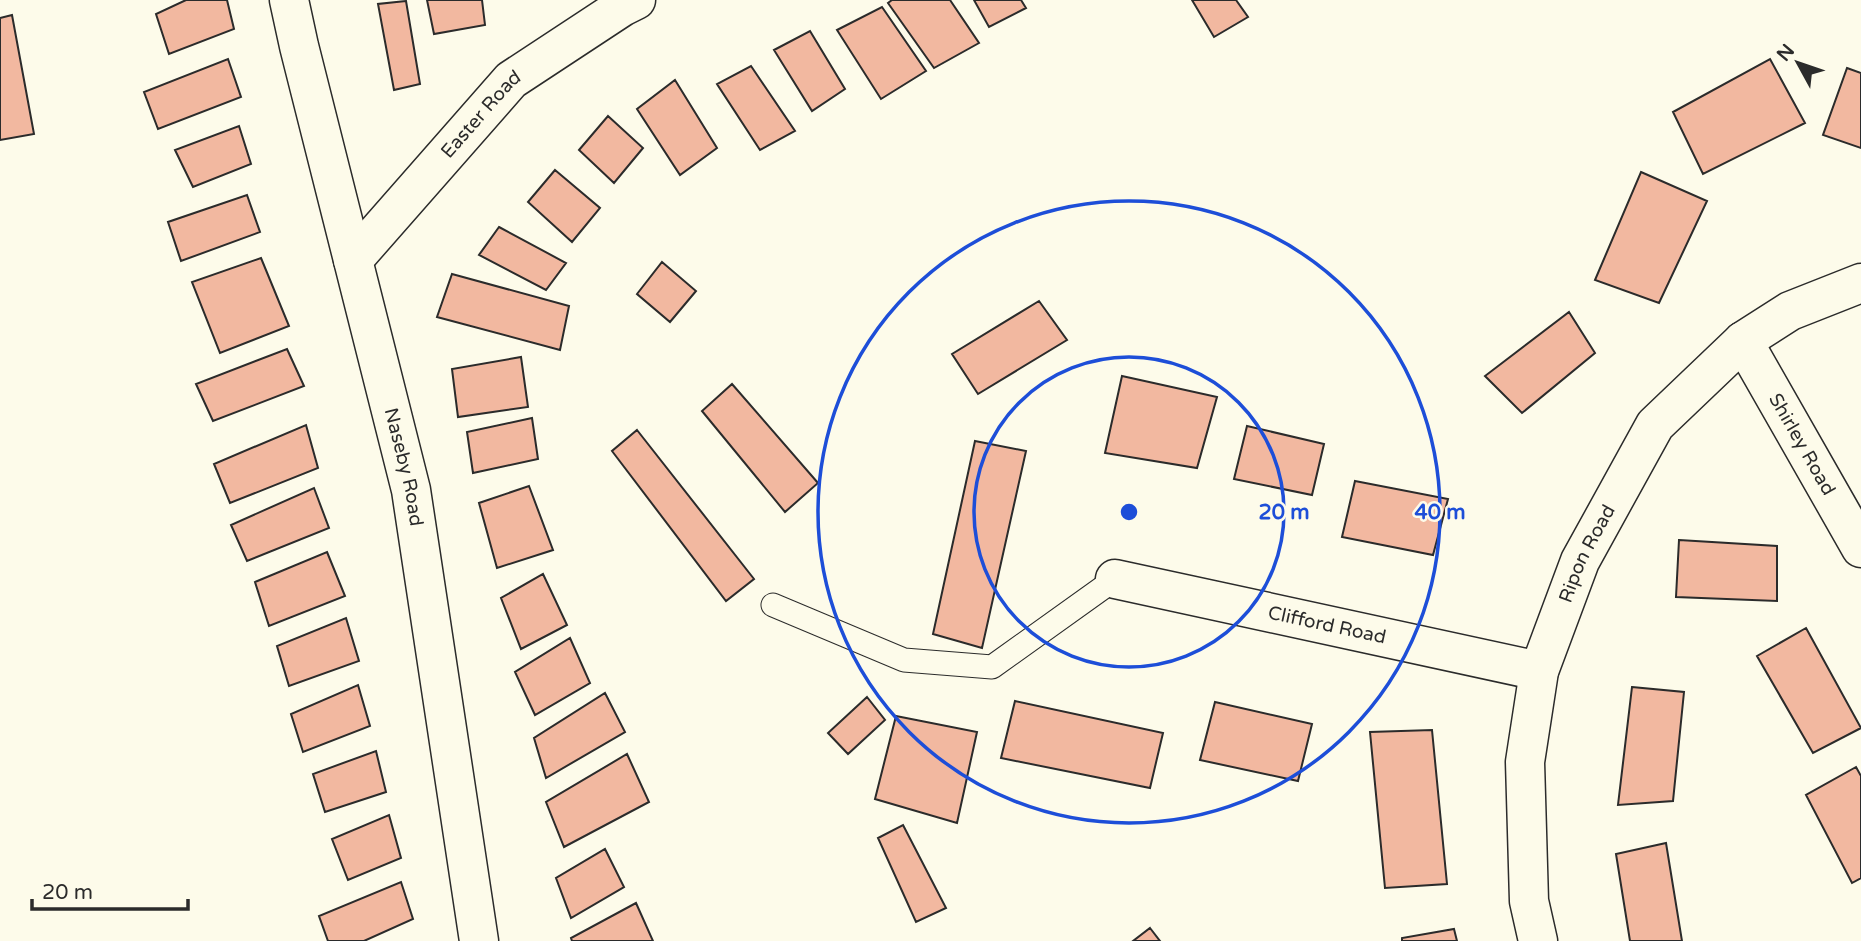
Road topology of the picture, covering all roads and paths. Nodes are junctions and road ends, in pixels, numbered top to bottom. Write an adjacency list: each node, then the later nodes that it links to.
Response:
1 (289, 0): 3 (street, Naseby Road)
2 (636, 0): 3 (street, Easter Road)
3 (353, 260): 10 (street, Naseby Road)
4 (1861, 283): 5 (street, Ripon Road)
5 (1743, 341): 6 (street, Shirley Road); 9 (street, Ripon Road)
6 (1861, 548)
7 (1115, 579): 8 (lane); 9 (street, Clifford Road)
8 (773, 605)
9 (1539, 671): 11 (street, Ripon Road)
10 (479, 941)
11 (1538, 941)

